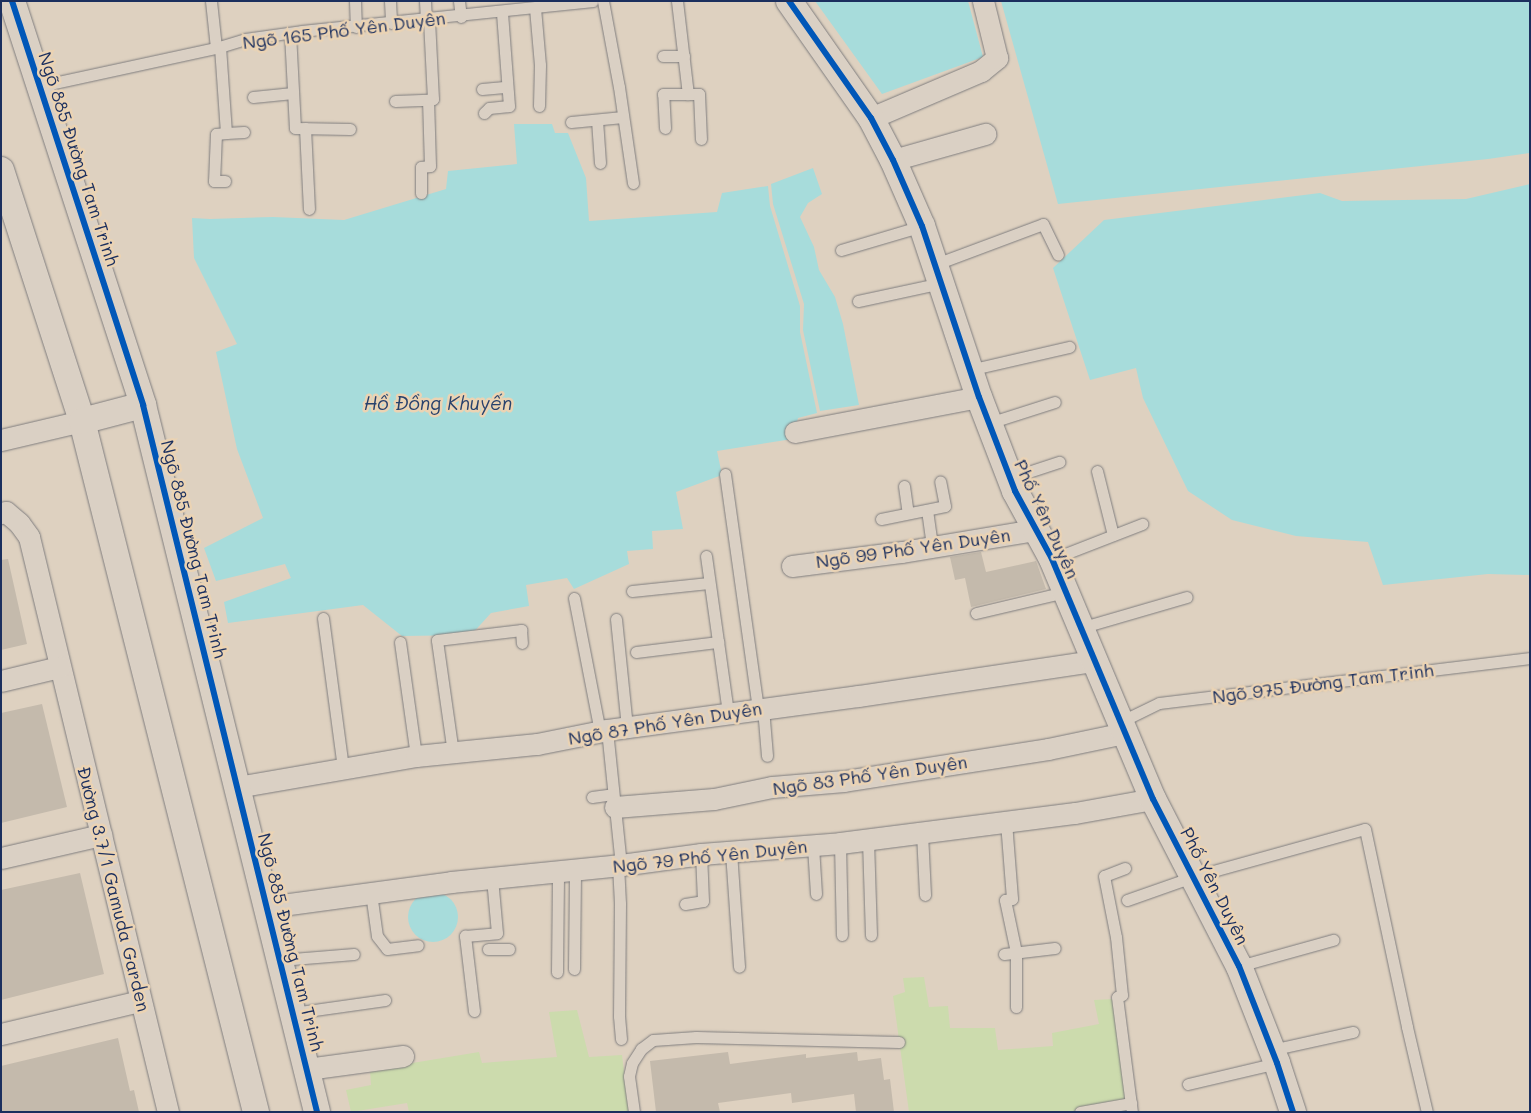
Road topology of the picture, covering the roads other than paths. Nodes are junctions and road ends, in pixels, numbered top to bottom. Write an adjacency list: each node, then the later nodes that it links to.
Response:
1 (12, 1): 23 (street, Ngõ 885 Đường Tam Trinh)
2 (211, 1): 20 (lane)
3 (355, 1): 18 (lane)
4 (390, 1): 17 (lane)
5 (426, 1): 16 (lane)
6 (459, 1): 15 (lane)
7 (592, 1): 12 (lane, Ngõ 165 Phố Yên Duyên)
8 (603, 1): 33 (lane)
9 (677, 1): 22 (lane)
10 (788, 1): 34 (street, Phố Yên Duyên)
11 (983, 1): 34 (street)
12 (561, 3): 13 (lane, Ngõ 165 Phố Yên Duyên)
13 (530, 6): 14 (lane, Ngõ 165 Phố Yên Duyên); 31 (lane)
14 (496, 9): 15 (lane, Ngõ 165 Phố Yên Duyên); 24 (lane)
15 (460, 16): 16 (lane, Ngõ 165 Phố Yên Duyên)
16 (428, 20): 17 (lane, Ngõ 165 Phố Yên Duyên); 29 (lane)
17 (391, 23): 18 (lane, Ngõ 165 Phố Yên Duyên)
18 (356, 27): 19 (lane, Ngõ 165 Phố Yên Duyên)
19 (290, 33): 20 (lane, Ngõ 165 Phố Yên Duyên); 26 (lane)
20 (218, 48): 23 (lane, Ngõ 165 Phố Yên Duyên); 41 (lane)
21 (663, 56): 22 (lane)
22 (684, 56): 27 (lane)
23 (40, 86): 60 (street, Ngõ 885 Đường Tam Trinh)
24 (507, 87): 25 (lane); 32 (lane)
25 (482, 89)
26 (293, 93): 28 (lane); 37 (lane)
27 (688, 94): 38 (lane); 43 (lane)
28 (253, 97)
29 (428, 100): 30 (lane); 49 (lane)
30 (395, 102)
31 (539, 106)
32 (484, 113)
33 (624, 117): 35 (lane); 48 (lane)
34 (871, 118): 44 (street, Phố Yên Duyên)
35 (597, 120): 36 (lane); 45 (lane)
36 (571, 122)
37 (305, 128): 39 (lane); 50 (lane)
38 (665, 128)
39 (350, 129)
40 (244, 132): 41 (lane)
41 (226, 133): 47 (lane)
42 (985, 134): 44 (street)
43 (701, 139)
44 (893, 160): 51 (street, Phố Yên Duyên)
45 (600, 163)
46 (1, 170): 61 (street)
47 (225, 181)
48 (633, 183)
49 (421, 193)
50 (309, 209)
51 (922, 226): 52 (lane); 54 (street, Phố Yên Duyên)
52 (841, 250)
53 (1058, 255): 54 (lane)
54 (939, 274): 55 (lane); 57 (street, Phố Yên Duyên)
55 (858, 301)
56 (1068, 347): 57 (lane)
57 (969, 370): 58 (street, Phố Yên Duyên)
58 (979, 397): 62 (street, Phố Yên Duyên); 63 (street)
59 (1055, 402): 62 (lane)
60 (143, 405): 61 (street); 107 (street, Ngõ 885 Đường Tam Trinh)
61 (82, 421): 64 (street); 160 (street)
62 (989, 424): 68 (street, Phố Yên Duyên)
63 (795, 432)
64 (1, 440)
65 (1059, 462): 68 (lane)
66 (1097, 471): 77 (lane)
67 (725, 474): 99 (lane)
68 (1010, 478): 76 (street, Phố Yên Duyên)
69 (940, 481): 71 (lane)
70 (904, 486): 73 (lane)
71 (927, 510): 73 (lane); 78 (lane)
72 (3, 512): 97 (street, Đường 3.7/1 Gamuda Garden)
73 (908, 513): 74 (lane)
74 (880, 519)
75 (1142, 524): 77 (lane)
76 (1035, 530): 78 (street, Ngõ 99 Phố Yên Duyên); 80 (street, Phố Yên Duyên)
77 (1113, 535): 80 (lane)
78 (932, 547): 81 (street, Ngõ 99 Phố Yên Duyên)
79 (706, 556): 82 (lane)
80 (1052, 559): 84 (street, Phố Yên Duyên)
81 (792, 566)
82 (710, 583): 83 (lane); 92 (lane)
83 (632, 591)
84 (1065, 592): 87 (lane); 90 (street, Phố Yên Duyên)
85 (1187, 597): 90 (lane)
86 (574, 598): 102 (lane)
87 (976, 613)
88 (323, 618): 106 (lane)
89 (616, 619): 102 (lane)
90 (1080, 628): 96 (street, Phố Yên Duyên)
91 (400, 642): 104 (lane)
92 (718, 642): 94 (lane); 100 (lane)
93 (522, 643): 103 (lane)
94 (636, 652)
95 (1530, 658): 101 (lane, Ngõ 975 Đường Tam Trinh)
96 (1093, 661): 99 (street, Ngõ 87 Phố Yên Duyên); 101 (street, Phố Yên Duyên)
97 (59, 667): 98 (street); 113 (street, Đường 3.7/1 Gamuda Garden)
98 (1, 681)
99 (760, 708): 100 (street, Ngõ 87 Phố Yên Duyên); 105 (lane)
100 (728, 713): 102 (street, Ngõ 87 Phố Yên Duyên)
101 (1122, 727): 109 (street, Phố Yên Duyên); 110 (street, Ngõ 83 Phố Yên Duyên)
102 (611, 730): 103 (street, Ngõ 87 Phố Yên Duyên); 110 (lane)
103 (453, 753): 104 (street, Ngõ 87 Phố Yên Duyên)
104 (416, 756): 106 (street, Ngõ 87 Phố Yên Duyên)
105 (767, 756)
106 (343, 768): 107 (street, Ngõ 87 Phố Yên Duyên)
107 (237, 788): 130 (street, Ngõ 885 Đường Tam Trinh)
108 (592, 797): 110 (lane)
109 (1153, 799): 111 (street, Ngõ 79 Phố Yên Duyên); 123 (street, Phố Yên Duyên)
110 (614, 800): 120 (lane)
111 (1006, 822): 112 (street, Ngõ 79 Phố Yên Duyên); 138 (lane)
112 (922, 833): 114 (street, Ngõ 79 Phố Yên Duyên); 127 (lane)
113 (101, 835): 119 (street); 146 (street, Đường 3.7/1 Gamuda Garden)
114 (868, 840): 115 (street, Ngõ 79 Phố Yên Duyên); 132 (lane)
115 (840, 843): 116 (street, Ngõ 79 Phố Yên Duyên); 133 (lane)
116 (814, 846): 117 (street, Ngõ 79 Phố Yên Duyên); 126 (lane)
117 (731, 852): 118 (street, Ngõ 79 Phố Yên Duyên); 142 (lane)
118 (701, 854): 120 (street, Ngõ 79 Phố Yên Duyên); 129 (lane)
119 (1, 858)
120 (620, 865): 122 (street, Ngõ 79 Phố Yên Duyên); 152 (lane)
121 (1125, 868): 158 (lane)
122 (566, 871): 124 (street, Ngõ 79 Phố Yên Duyên); 143 (lane); 144 (lane)
123 (1195, 876): 128 (lane); 141 (street, Phố Yên Duyên); 165 (lane)
124 (492, 878): 125 (street, Ngõ 79 Phố Yên Duyên); 131 (lane)
125 (371, 893): 130 (street, Ngõ 79 Phố Yên Duyên); 135 (lane)
126 (816, 894)
127 (925, 895)
128 (1127, 900)
129 (685, 904)
130 (267, 908): 140 (street, Ngõ 885 Đường Tam Trinh)
131 (497, 933): 137 (lane); 148 (lane)
132 (871, 934)
133 (842, 935)
134 (1333, 940): 141 (lane)
135 (418, 945)
136 (1056, 948): 138 (lane)
137 (498, 949)
138 (1010, 953): 147 (lane)
139 (354, 954): 140 (lane)
140 (280, 960): 149 (street, Ngõ 885 Đường Tam Trinh)
141 (1239, 966): 155 (street, Phố Yên Duyên)
142 (739, 967)
143 (574, 969)
144 (557, 972)
145 (385, 1000): 149 (lane)
146 (140, 1001): 151 (street); 159 (street, Đường 3.7/1 Gamuda Garden)
147 (1016, 1007)
148 (474, 1011)
149 (293, 1014): 156 (street, Ngõ 885 Đường Tam Trinh)
150 (1353, 1032): 155 (lane)
151 (1, 1034)
152 (621, 1039)
153 (899, 1042): 162 (lane)
154 (403, 1056): 156 (street)
155 (1274, 1056): 157 (lane); 164 (street, Phố Yên Duyên)
156 (307, 1069): 161 (street, Ngõ 885 Đường Tam Trinh)
157 (1188, 1084)
158 (1132, 1108): 163 (lane)
159 (168, 1112)
160 (256, 1112)
161 (317, 1112)
162 (634, 1112)
163 (1080, 1112)
164 (1292, 1112)
165 (1427, 1112)

